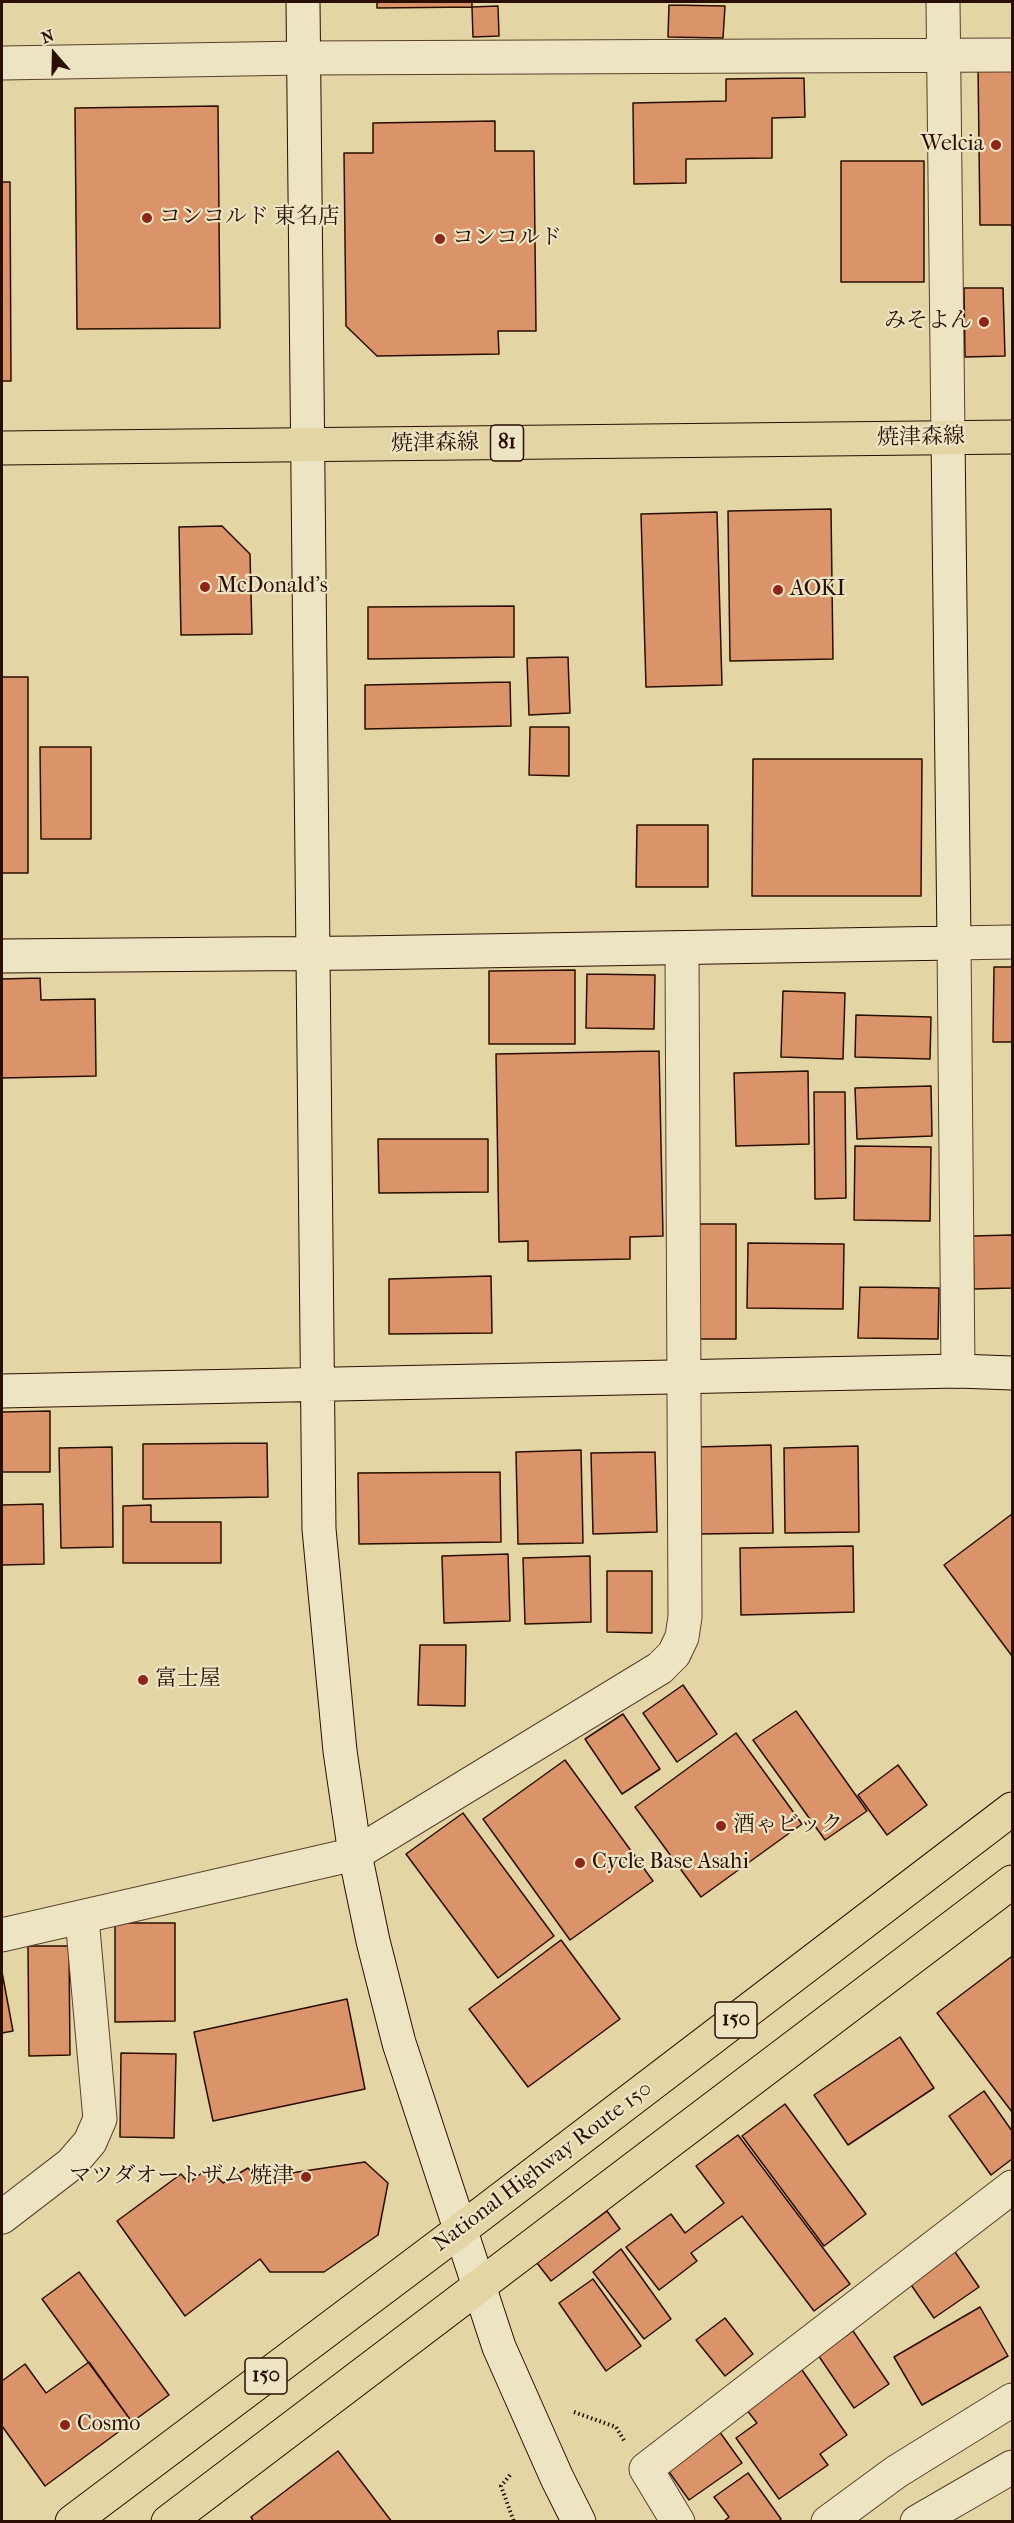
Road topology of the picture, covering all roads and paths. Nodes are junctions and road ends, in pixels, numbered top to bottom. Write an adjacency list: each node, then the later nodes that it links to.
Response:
1 (303, 2): 5 (street)
2 (943, 2): 4 (street)
3 (1012, 55): 4 (street)
4 (944, 56): 5 (street); 8 (street)
5 (303, 58): 6 (street); 9 (street)
6 (2, 63)
7 (1012, 437): 8 (main road, 焼津森線 / 81)
8 (948, 438): 9 (main road, 焼津森線 / 81); 12 (street)
9 (307, 445): 10 (main road, 焼津森線 / 81); 14 (street)
10 (2, 448)
11 (1012, 942): 12 (street)
12 (954, 943): 13 (street); 16 (street)
13 (682, 949): 14 (street); 18 (street)
14 (312, 954): 15 (street); 19 (street)
15 (2, 956)
16 (958, 1371): 17 (street); 18 (street)
17 (1012, 1373)
18 (683, 1378): 19 (street); 22 (street)
19 (316, 1385): 20 (street); 22 (street)
20 (2, 1391)
21 (1012, 1809): 28 (main road, National Highway Route 150 / 150)
22 (355, 1854): 24 (street); 28 (street)
23 (1012, 1882): 29 (main road, 150)
24 (82, 1918): 25 (street); 27 (street)
25 (2, 1935)
26 (1012, 2187): 33 (street)
27 (2, 2217)
28 (459, 2231): 29 (street); 35 (main road, National Highway Route 150 / 150)
29 (478, 2287): 36 (main road, 150); 38 (street)
30 (1012, 2400): 40 (street)
31 (574, 2412): 33 (path)
32 (1012, 2467): 41 (street)
33 (646, 2469): 39 (street)
34 (510, 2475): 37 (path)
35 (72, 2522)
36 (168, 2522)
37 (513, 2522)
38 (579, 2522)
39 (678, 2522)
40 (828, 2522)
41 (917, 2522)

